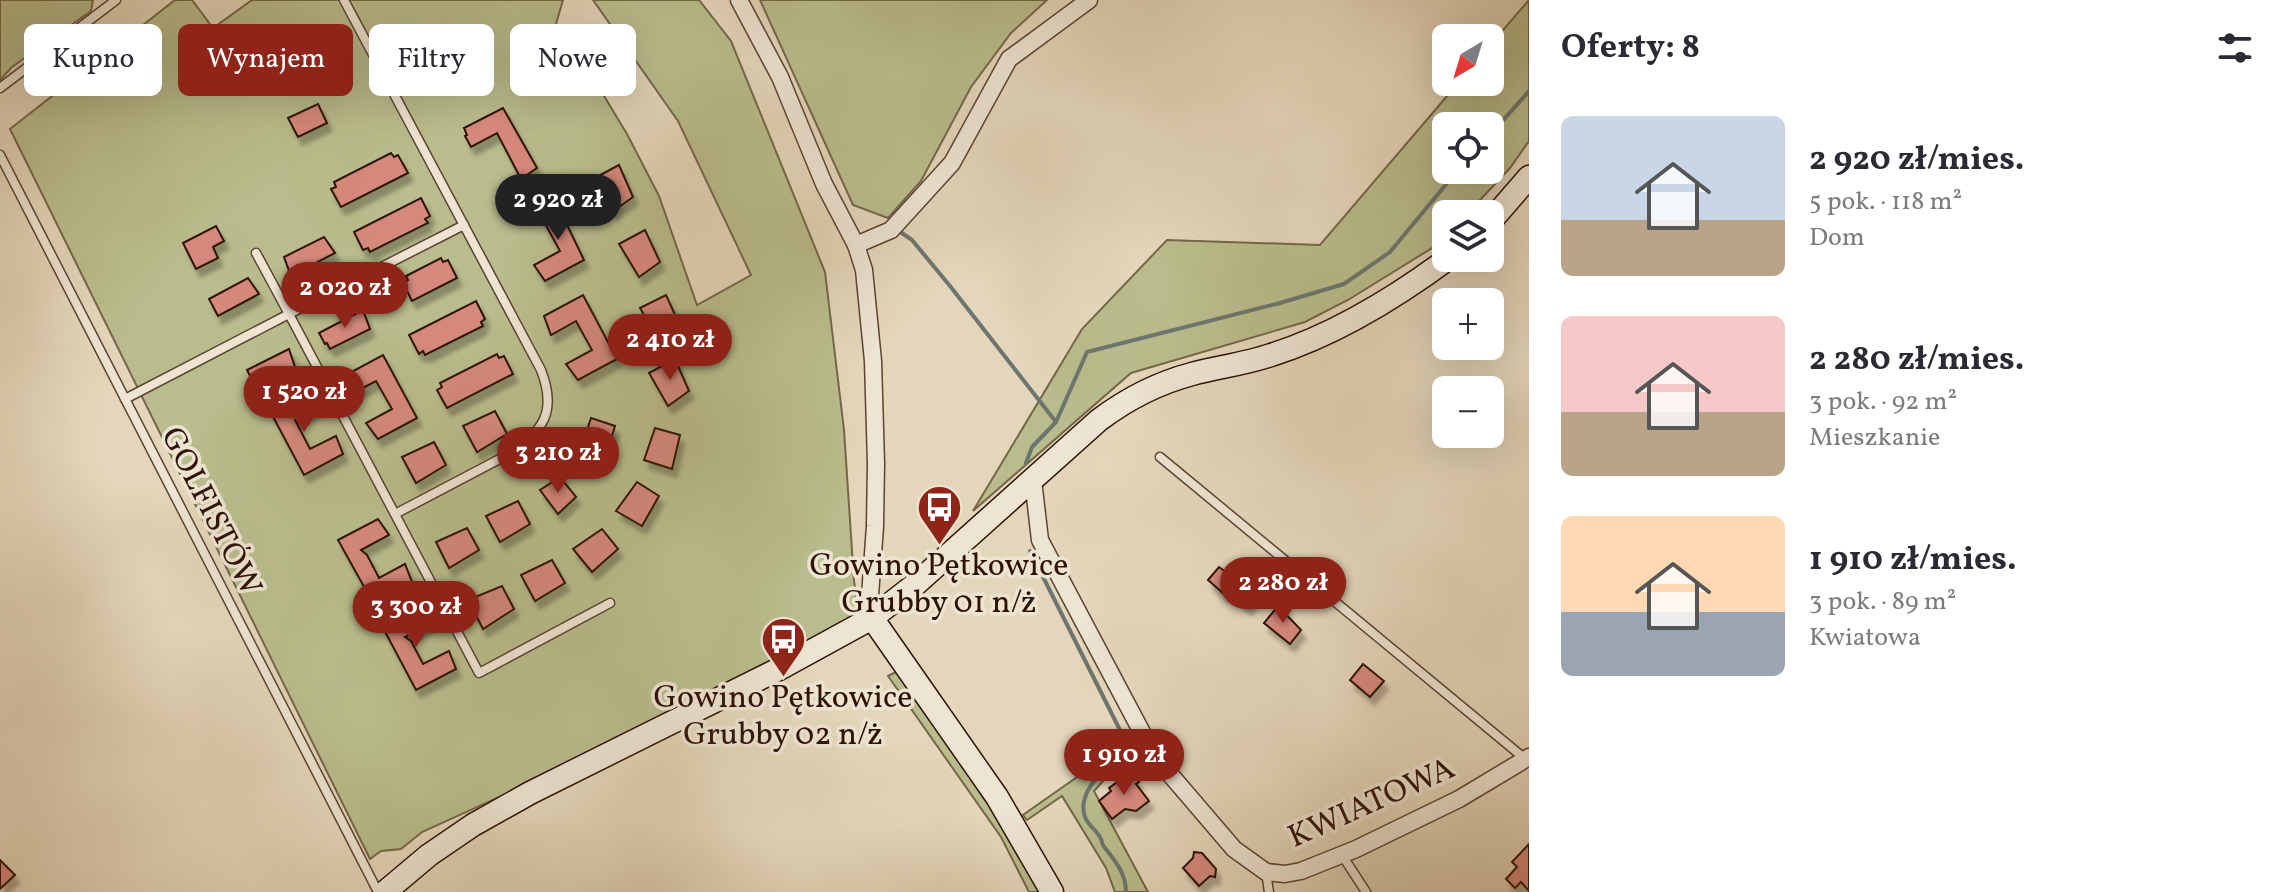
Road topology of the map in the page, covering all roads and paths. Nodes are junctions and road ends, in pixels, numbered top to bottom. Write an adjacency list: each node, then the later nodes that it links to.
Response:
1 (116, 0): 5 (lane)
2 (344, 0): 9 (lane)
3 (739, 0): 10 (street)
4 (1089, 0): 10 (street)
5 (0, 88)
6 (0, 155): 14 (lane, GOLFISTÓW)
7 (1529, 177): 8 (street)
8 (1504, 206)
9 (464, 225): 13 (lane); 17 (lane)
10 (856, 245): 19 (street)
11 (256, 253): 13 (lane)
12 (1432, 269): 16 (street)
13 (289, 314): 14 (lane); 17 (lane)
14 (125, 399): 23 (lane, GOLFISTÓW)
15 (1160, 457): 20 (lane)
16 (1033, 480): 19 (street); 22 (street, KWIATOWA)
17 (395, 514): 18 (lane)
18 (610, 603)
19 (872, 618): 24 (street); 25 (street)
20 (1527, 758): 21 (street, KWIATOWA)
21 (1342, 855): 22 (street, KWIATOWA); 27 (lane)
22 (1266, 872): 26 (lane)
23 (378, 892)
24 (385, 892)
25 (1052, 892)
26 (1269, 892)
27 (1366, 892)

